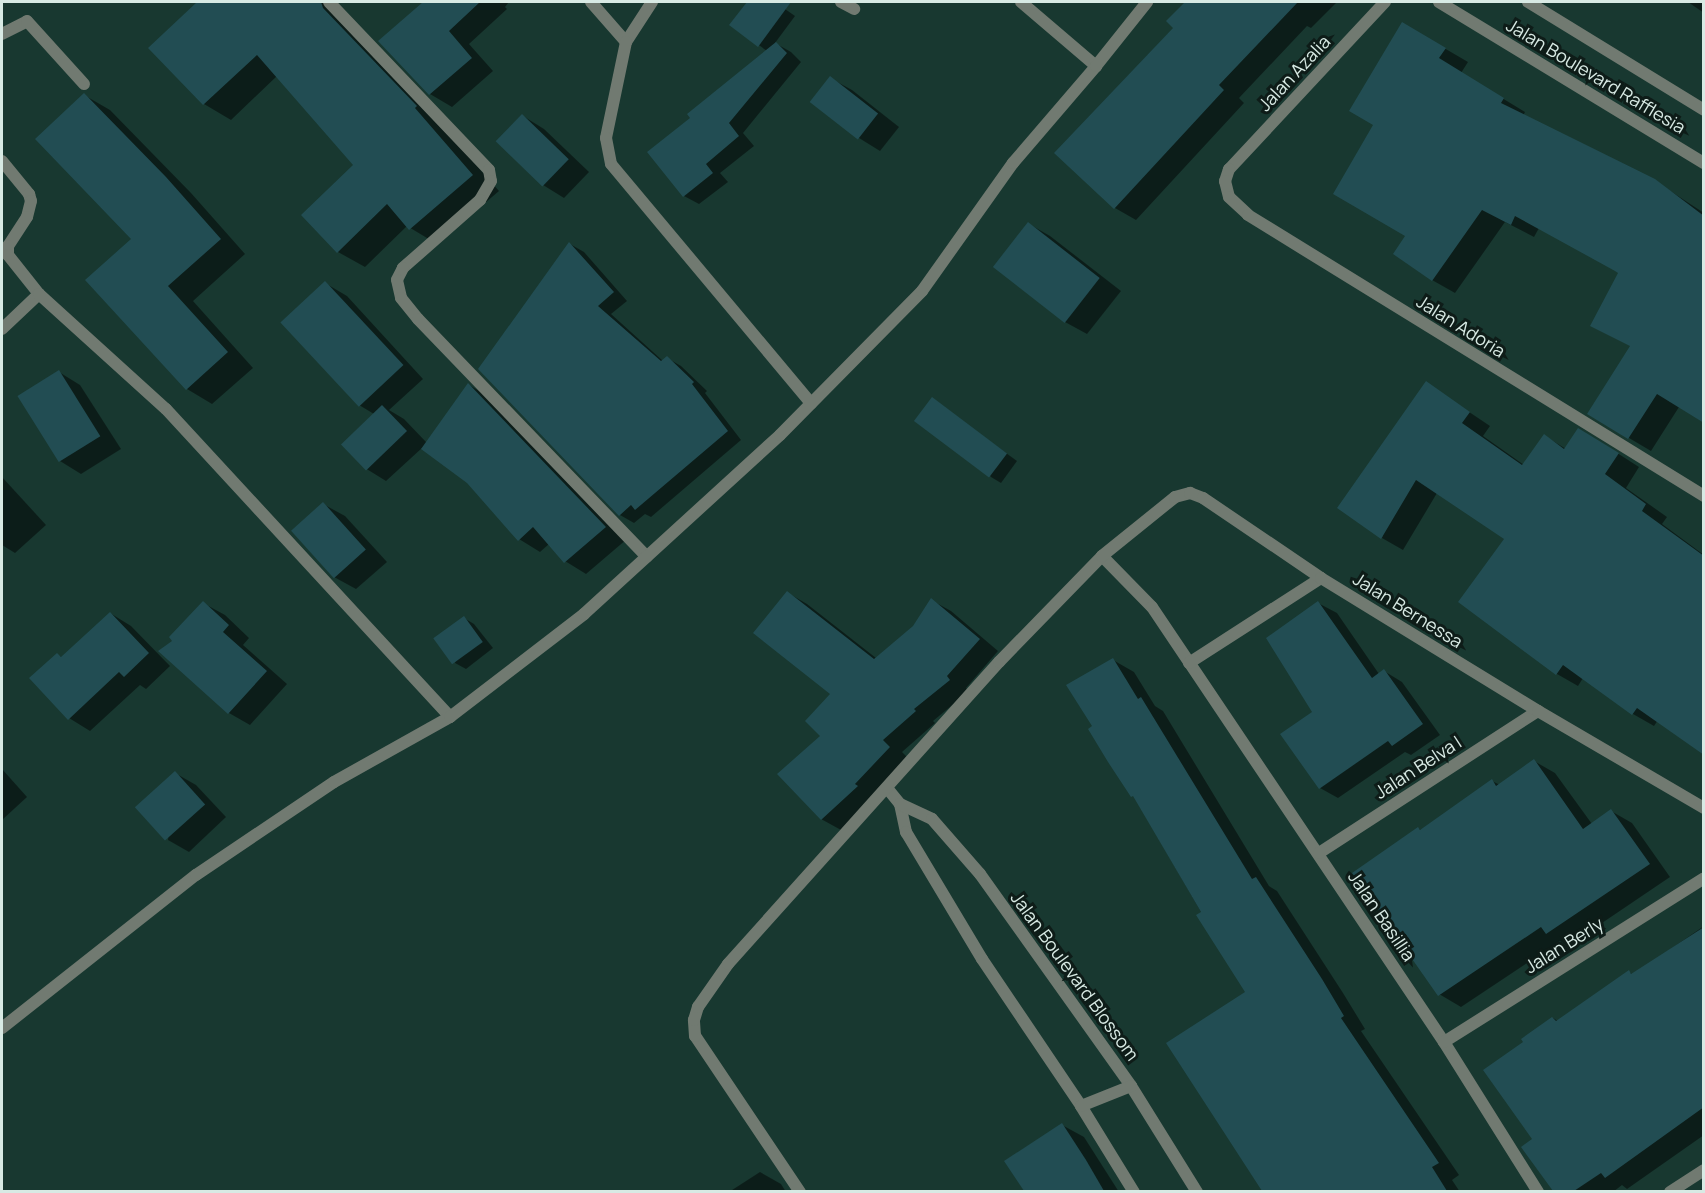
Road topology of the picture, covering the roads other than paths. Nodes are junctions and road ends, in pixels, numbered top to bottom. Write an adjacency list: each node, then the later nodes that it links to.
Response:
1 (329, 2): 23 (street)
2 (591, 2): 12 (street)
3 (652, 2): 12 (street)
4 (841, 2): 10 (street)
5 (1021, 2): 13 (street)
6 (1147, 2): 13 (street)
7 (1385, 2): 18 (street, Jalan Azalia)
8 (1439, 2): 17 (street, Jalan Boulevard Rafflesia)
9 (1528, 2): 15 (street, Jalan Boulevard Rafflesia)
10 (854, 9)
11 (2, 34): 14 (street)
12 (626, 42): 21 (street)
13 (1096, 66): 21 (street)
14 (84, 84)
15 (1704, 110)
16 (2, 161): 19 (street)
17 (1704, 163)
18 (1229, 169): 22 (street, Jalan Adoria)
19 (39, 294): 20 (street); 28 (street)
20 (2, 328)
21 (811, 403): 23 (street)
22 (1704, 496)
23 (647, 556): 28 (street)
24 (1102, 556): 25 (street, Jalan Bernessa); 26 (street, Jalan Basillia); 29 (street, Jalan Bernessa)
25 (1321, 578): 26 (street); 27 (street, Jalan Bernessa)
26 (1189, 663): 32 (street, Jalan Basillia)
27 (1538, 711): 31 (street, Jalan Bernessa); 32 (street, Jalan Belva I)
28 (450, 717): 34 (street)
29 (887, 788): 30 (street, Jalan Boulevard Blossom); 39 (street, Jalan Bernessa)
30 (900, 804): 36 (street, Jalan Boulevard Blossom); 37 (street, Jalan Boulevard Blossom)
31 (1704, 808)
32 (1319, 854): 35 (street, Jalan Basillia)
33 (1704, 878): 35 (street, Jalan Berly)
34 (2, 1028)
35 (1444, 1042): 42 (street, Jalan Basillia)
36 (1131, 1086): 37 (street); 41 (street, Jalan Boulevard Blossom)
37 (1081, 1106): 40 (street, Jalan Boulevard Blossom)
38 (1704, 1170): 43 (street)
39 (800, 1191)
40 (1134, 1191)
41 (1197, 1191)
42 (1539, 1191)
43 (1670, 1191)

